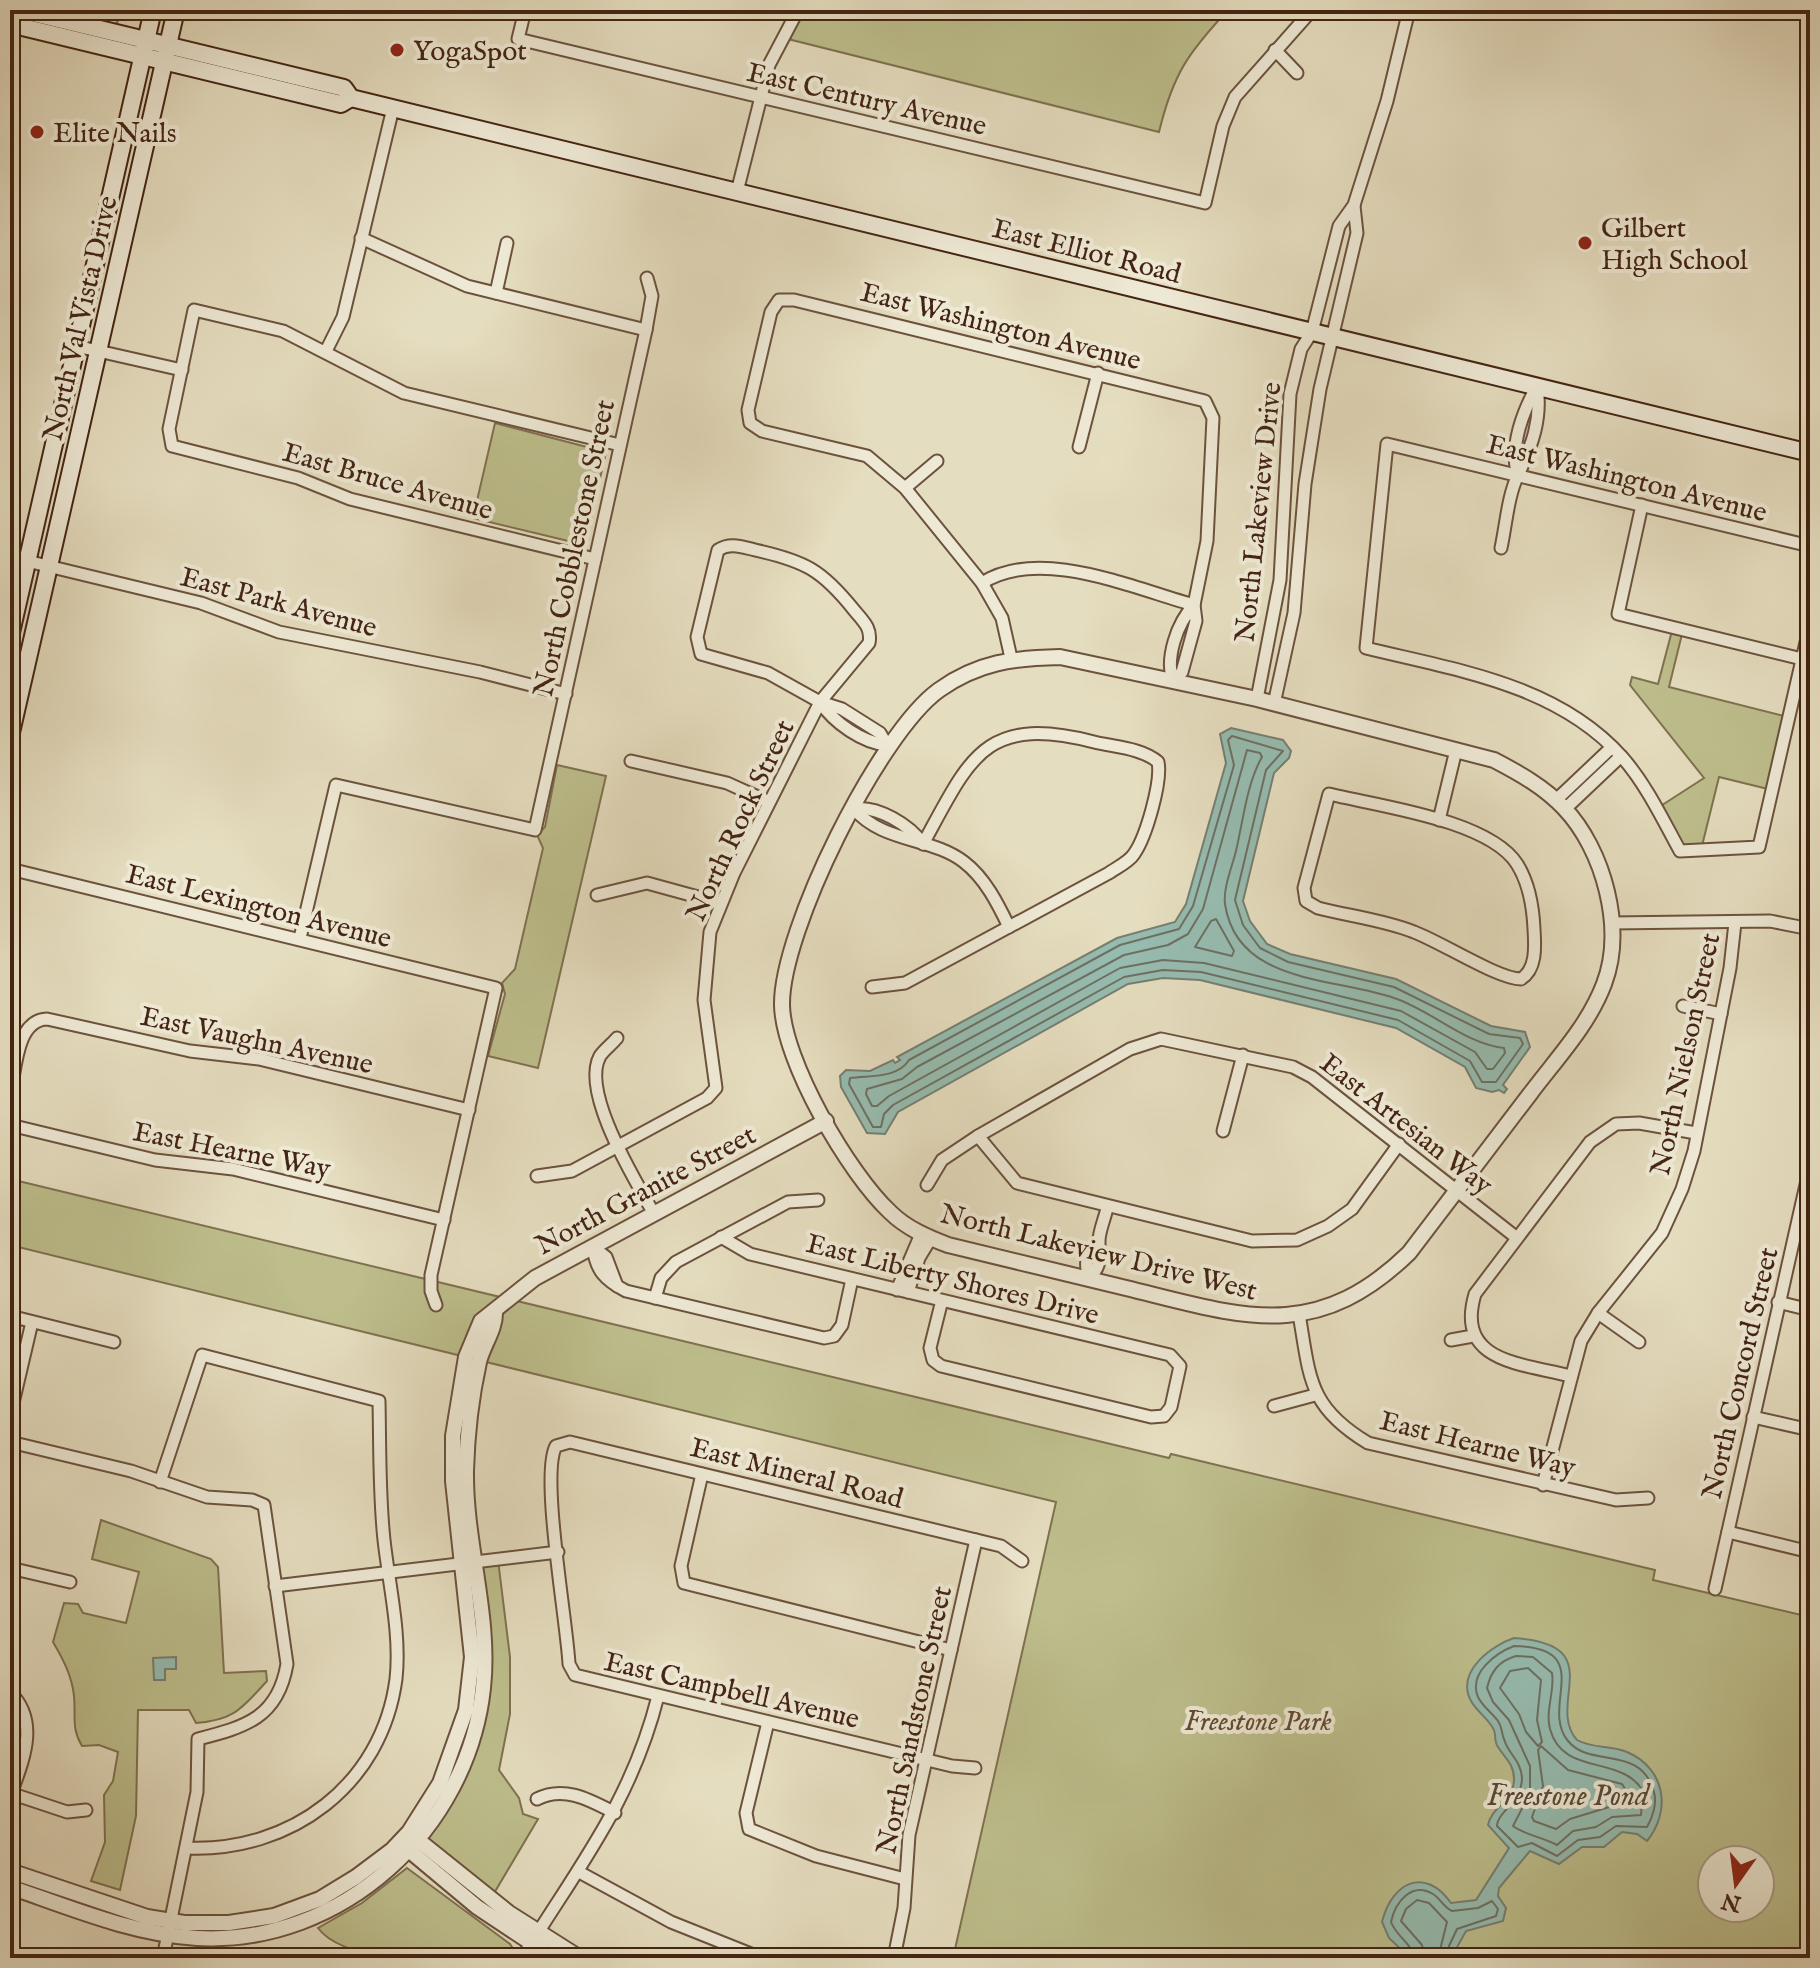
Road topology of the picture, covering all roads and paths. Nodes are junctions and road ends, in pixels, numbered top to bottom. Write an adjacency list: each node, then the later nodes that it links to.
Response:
1 (21, 10): 9 (main road, East Elliot Road)
2 (153, 10): 9 (main road, North Val Vista Drive)
3 (176, 10): 11 (main road, North Val Vista Drive)
4 (525, 10): 16 (street, East Century Avenue)
5 (798, 10): 16 (street)
6 (1312, 10): 10 (street)
7 (1409, 10): 19 (street)
8 (10, 24): 9 (main road, East Elliot Road)
9 (144, 48): 11 (main road, East Elliot Road); 27 (main road, North Val Vista Drive)
10 (1275, 50): 12 (street); 16 (street, East Century Avenue)
11 (166, 53): 13 (main road, East Elliot Road); 14 (main road, East Elliot Road); 28 (main road, North Val Vista Drive)
12 (1297, 73)
13 (291, 75): 14 (main road); 15 (main road, East Elliot Road)
14 (247, 82): 15 (main road, East Elliot Road)
15 (351, 98): 17 (main road, East Elliot Road)
16 (761, 98): 18 (street)
17 (393, 108): 18 (main road, East Elliot Road); 20 (street)
18 (737, 192): 25 (main road, East Elliot Road)
19 (1354, 205): 25 (street, North Lakeview Drive); 26 (street, North Lakeview Drive)
20 (361, 238): 23 (street); 29 (street)
21 (507, 243): 23 (street)
22 (647, 278): 24 (street, North Cobblestone Street)
23 (496, 293): 24 (street)
24 (646, 330): 33 (street, North Cobblestone Street)
25 (1312, 332): 26 (main road, East Elliot Road); 55 (street, North Lakeview Drive)
26 (1331, 337): 32 (main road, East Elliot Road); 55 (street, North Lakeview Drive)
27 (76, 346): 28 (street); 43 (main road, North Val Vista Drive)
28 (98, 351): 30 (street); 44 (main road, North Val Vista Drive)
29 (326, 351): 30 (street); 33 (street)
30 (182, 370): 42 (street, East Bruce Avenue)
31 (1098, 373): 34 (street); 38 (street, East Washington Avenue); 47 (street, East Washington Avenue)
32 (1537, 386): 35 (main road, East Elliot Road); 37 (street)
33 (620, 445): 42 (street, North Cobblestone Street)
34 (1079, 447)
35 (1810, 453)
36 (937, 461): 38 (street)
37 (1518, 475): 39 (street, East Washington Avenue); 41 (street); 60 (street, East Washington Avenue)
38 (905, 488): 45 (street)
39 (1642, 505): 40 (street, East Washington Avenue); 52 (street)
40 (1810, 546)
41 (1501, 548)
42 (595, 559): 54 (street, North Cobblestone Street)
43 (27, 561): 44 (street, East Park Avenue); 46 (main road, North Val Vista Drive)
44 (49, 566): 50 (main road, North Val Vista Drive); 54 (street, East Park Avenue)
45 (982, 583): 47 (street); 51 (street)
46 (23, 584): 49 (main road, North Val Vista Drive); 50 (main road)
47 (1194, 605): 53 (street)
48 (1810, 625): 52 (street)
49 (10, 637)
50 (29, 652): 57 (main road, North Val Vista Drive)
51 (1011, 658): 53 (street, North Lakeview Drive West); 59 (street, North Lakeview Drive West)
52 (1802, 659): 62 (street)
53 (1173, 682): 55 (street, North Lakeview Drive West)
54 (566, 694): 76 (street, North Cobblestone Street)
55 (1265, 701): 61 (street, North Lakeview Drive West)
56 (820, 702): 56 (street, North Rock Street); 59 (street); 64 (street, North Rock Street)
57 (13, 706): 58 (main road, North Val Vista Drive)
58 (10, 737)
59 (887, 745): 66 (street, North Lakeview Drive West)
60 (1611, 748): 62 (street); 65 (street)
61 (1456, 750): 65 (street, North Lakeview Drive West); 67 (street)
62 (1621, 756): 65 (street)
63 (631, 761): 64 (street)
64 (769, 802): 71 (street, North Rock Street)
65 (1560, 805): 72 (street, North Lakeview Drive West)
66 (854, 809): 68 (street); 84 (street, North Lakeview Drive West)
67 (1439, 820): 67 (street)
68 (923, 844): 74 (street); 74 (street)
69 (10, 869): 76 (street, East Lexington Avenue)
70 (597, 895): 71 (street)
71 (720, 903): 90 (street, North Rock Street)
72 (1611, 923): 73 (street); 94 (street, North Lakeview Drive West)
73 (1735, 923): 75 (street); 79 (street, North Nielson Street)
74 (1009, 927): 77 (street)
75 (1810, 929)
76 (300, 938): 83 (street, East Lexington Avenue)
77 (872, 987)
78 (1683, 1006): 79 (street)
79 (1721, 1014): 87 (street, North Nielson Street)
80 (617, 1038): 90 (street)
81 (1243, 1055): 86 (street); 88 (street, East Artesian Way); 89 (street, East Artesian Way)
82 (10, 1094): 83 (street, East Vaughn Avenue)
83 (469, 1110): 98 (street)
84 (826, 1121): 97 (street, North Granite Street); 99 (street, North Lakeview Drive West)
85 (10, 1125): 98 (street, East Hearne Way)
86 (1223, 1131)
87 (1696, 1133): 101 (street); 111 (street, North Nielson Street)
88 (978, 1136): 93 (street, East Artesian Way); 96 (street)
89 (1399, 1144): 94 (street, East Artesian Way); 96 (street)
90 (618, 1147): 92 (street); 97 (street)
91 (1810, 1167): 108 (street, North Concord Street)
92 (537, 1176)
93 (927, 1185)
94 (1456, 1191): 101 (street, East Artesian Way); 112 (street, North Lakeview Drive West)
95 (818, 1200): 100 (street)
96 (1107, 1208): 104 (street)
97 (654, 1214): 102 (street, North Granite Street)
98 (444, 1220): 109 (street)
99 (926, 1236): 104 (street, North Lakeview Drive West); 105 (street)
100 (721, 1237): 103 (street, East Liberty Shores Drive); 106 (street)
101 (1517, 1238): 115 (street)
102 (593, 1247): 106 (street); 135 (street, North Granite Street)
103 (852, 1279): 105 (street, East Liberty Shores Drive); 106 (street)
104 (1089, 1279): 112 (street, North Lakeview Drive West)
105 (902, 1291): 107 (street, East Liberty Shores Drive)
106 (655, 1298)
107 (942, 1300): 107 (street, East Liberty Shores Drive)
108 (1778, 1302): 110 (street); 123 (street, North Concord Street)
109 (436, 1305)
110 (1810, 1310)
111 (1598, 1313): 118 (street); 119 (street, North Nielson Street)
112 (1299, 1314): 120 (street, East Hearne Way)
113 (10, 1316): 114 (street)
114 (32, 1322): 117 (street); 122 (street)
115 (1473, 1336): 116 (street); 119 (street)
116 (1451, 1340)
117 (114, 1342)
118 (1639, 1342)
119 (1570, 1376): 128 (street, North Nielson Street)
120 (1315, 1395): 121 (street); 128 (street, East Hearne Way)
121 (1274, 1406)
122 (10, 1416)
123 (1753, 1417): 124 (street); 130 (street, North Concord Street)
124 (1810, 1430)
125 (10, 1442): 127 (street)
126 (702, 1474): 131 (street, East Mineral Road); 132 (street, East Mineral Road); 141 (street)
127 (160, 1482): 137 (street); 139 (street)
128 (1543, 1485): 129 (street, East Hearne Way)
129 (1648, 1498)
130 (1728, 1532): 133 (street); 140 (street, North Concord Street)
131 (976, 1540): 134 (street, East Mineral Road); 141 (street, North Sandstone Street)
132 (558, 1552): 135 (street); 143 (street, East Campbell Avenue)
133 (1810, 1552)
134 (1022, 1561)
135 (468, 1564): 137 (street); 151 (street, North Granite Street)
136 (10, 1568): 138 (street)
137 (387, 1573): 139 (street); 152 (street)
138 (70, 1582)
139 (275, 1586): 152 (street)
140 (1715, 1589)
141 (951, 1650): 145 (street, North Sandstone Street)
142 (10, 1692): 147 (street)
143 (658, 1696): 144 (street, East Campbell Avenue); 150 (street)
144 (768, 1722): 145 (street, East Campbell Avenue); 155 (street)
145 (926, 1760): 146 (street, East Campbell Avenue); 155 (street, North Sandstone Street)
146 (975, 1768)
147 (10, 1795): 149 (street)
148 (537, 1799): 150 (street)
149 (86, 1810)
150 (615, 1813): 154 (street)
151 (409, 1842): 157 (street); 158 (street)
152 (188, 1848): 157 (street)
153 (10, 1871): 157 (street)
154 (579, 1872): 158 (street); 163 (street)
155 (905, 1879): 164 (street, North Sandstone Street)
156 (10, 1887): 157 (street)
157 (170, 1928): 159 (street)
158 (534, 1938): 160 (street); 161 (street); 162 (street)
159 (163, 1958)
160 (522, 1958)
161 (554, 1958)
162 (580, 1958)
163 (761, 1958)
164 (894, 1958)

